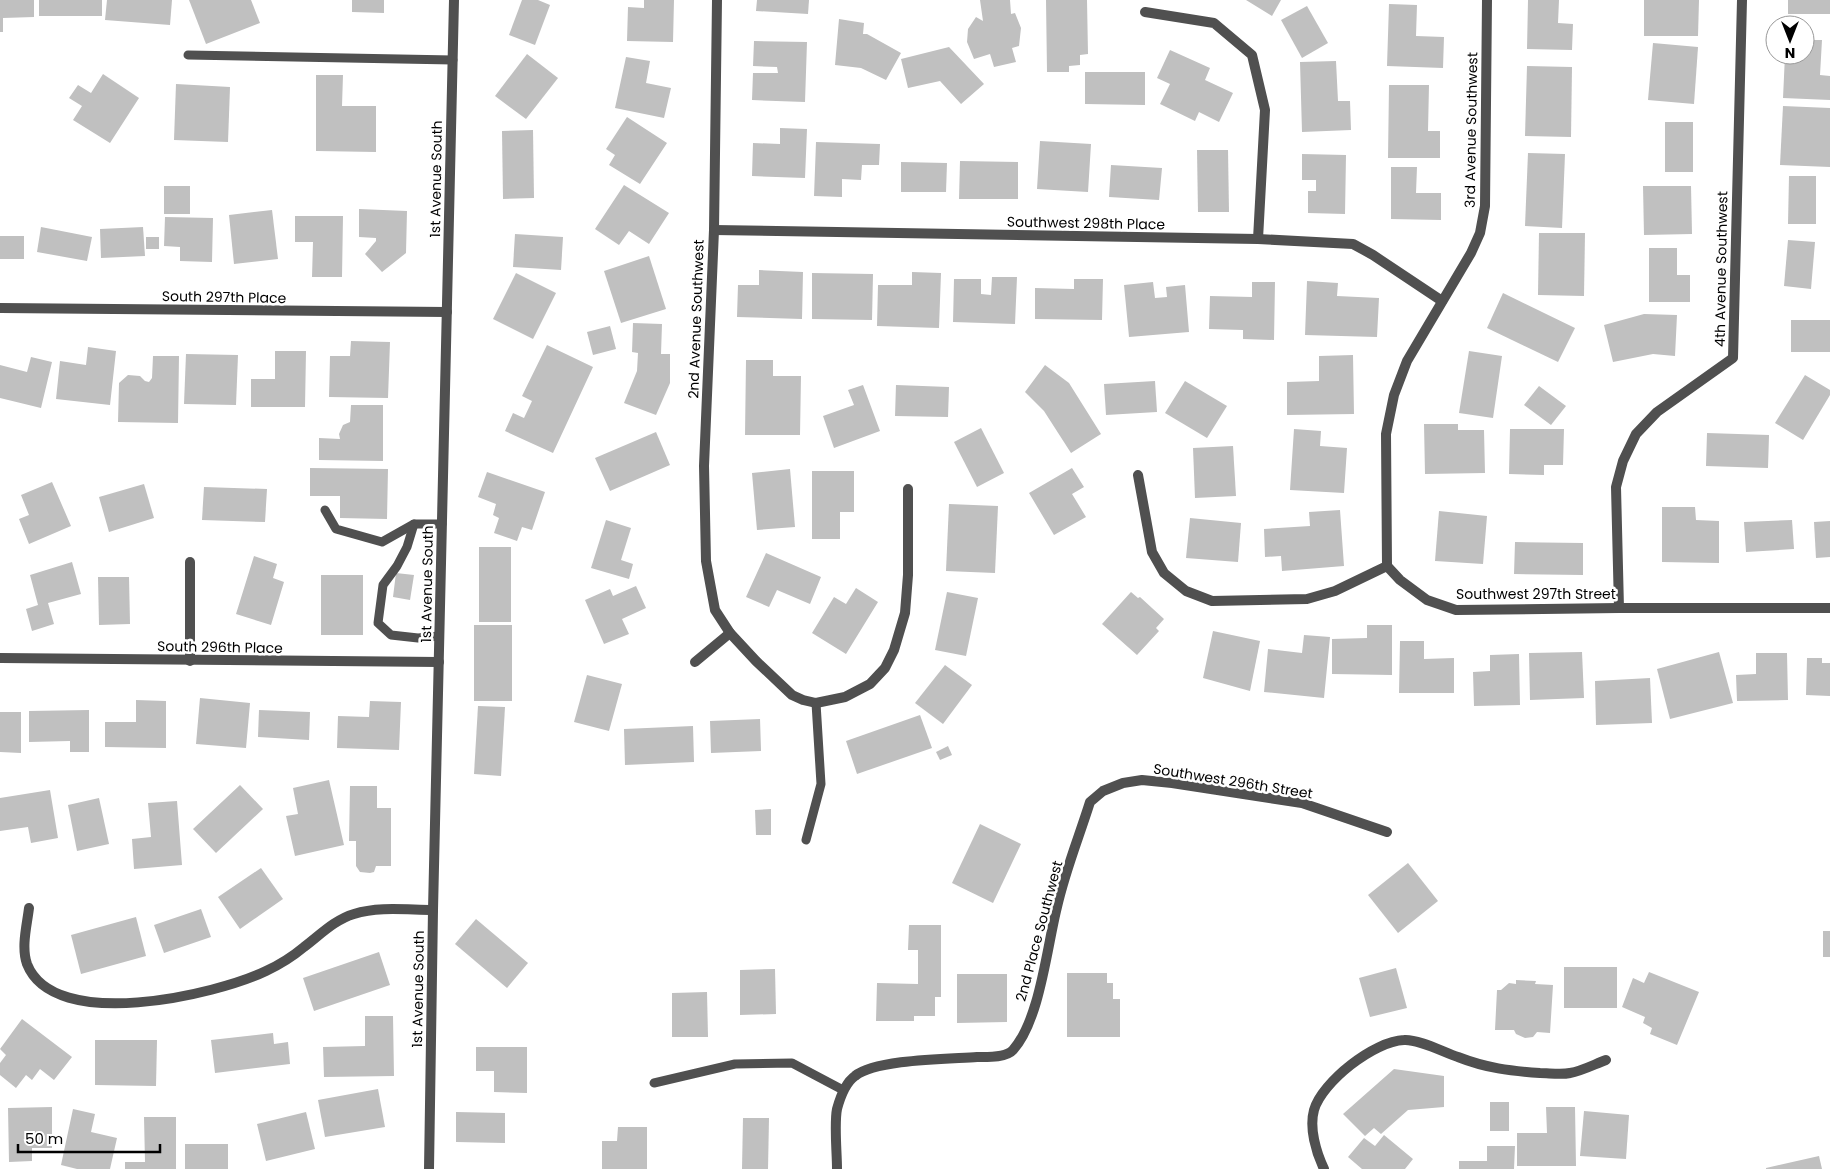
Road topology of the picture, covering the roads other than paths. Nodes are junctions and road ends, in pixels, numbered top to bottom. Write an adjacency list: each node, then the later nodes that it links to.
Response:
1 (454, 0): 7 (street, 1st Avenue South)
2 (718, 0): 8 (street, 2nd Avenue Southwest)
3 (1487, 0): 10 (street, 3rd Avenue Southwest)
4 (1742, 0): 20 (street, 4th Avenue Southwest)
5 (1145, 12): 9 (street)
6 (188, 55): 7 (lane)
7 (453, 60): 12 (street, 1st Avenue South)
8 (714, 230): 9 (street, Southwest 298th Place); 22 (street, 2nd Avenue Southwest)
9 (1258, 239): 10 (street, Southwest 298th Place)
10 (1442, 301): 19 (street, 3rd Avenue Southwest)
11 (0, 308): 12 (street, South 297th Place)
12 (447, 312): 17 (street, 1st Avenue South)
13 (1138, 475): 19 (street)
14 (908, 489): 28 (street)
15 (325, 510): 16 (lane)
16 (414, 524): 17 (lane); 23 (lane)
17 (442, 524): 23 (street, 1st Avenue South)
18 (190, 562): 25 (street)
19 (1387, 566): 20 (street, Southwest 297th Street)
20 (1620, 608): 21 (street, Southwest 297th Street)
21 (1830, 608)
22 (730, 633): 27 (street); 28 (street, 2nd Avenue Southwest)
23 (439, 636): 26 (street, 1st Avenue South)
24 (0, 658): 25 (street, South 296th Place)
25 (190, 661): 26 (street, South 296th Place)
26 (439, 662): 33 (street, 1st Avenue South)
27 (694, 662)
28 (816, 702): 31 (lane)
29 (1103, 791): 30 (street, Southwest 296th Street); 36 (street, 2nd Place Southwest)
30 (1387, 832)
31 (806, 840)
32 (29, 908): 33 (street)
33 (433, 910): 37 (street, 1st Avenue South)
34 (1606, 1060): 39 (street)
35 (654, 1083): 36 (lane)
36 (843, 1090): 38 (street)
37 (429, 1169)
38 (837, 1169)
39 (1324, 1169)

